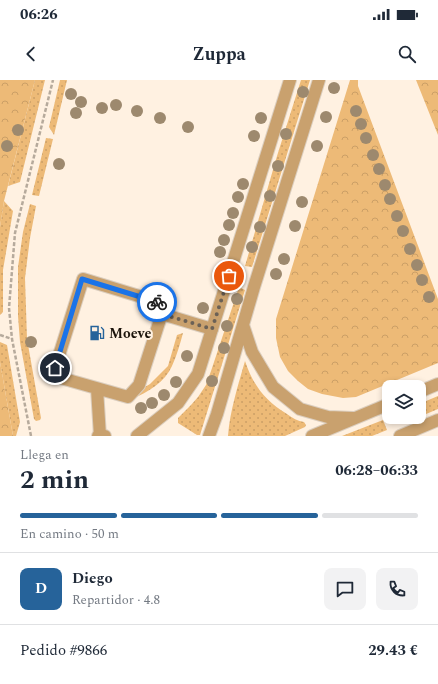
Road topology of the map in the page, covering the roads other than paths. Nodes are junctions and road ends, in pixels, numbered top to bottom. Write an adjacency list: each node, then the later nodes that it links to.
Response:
1 (290, 80): 5 (street)
2 (319, 80): 4 (street)
3 (162, 314): 5 (street); 7 (street); 7 (street)
4 (244, 325): 10 (street); 15 (street)
5 (212, 329): 14 (street)
6 (438, 384): 8 (street)
7 (98, 389): 12 (street)
8 (426, 389)
9 (382, 407): 10 (street)
10 (353, 418): 16 (street)
11 (438, 420): 17 (street)
12 (99, 436): 13 (street)
13 (105, 436)
14 (137, 436)
15 (209, 436)
16 (312, 436)
17 (400, 436)

